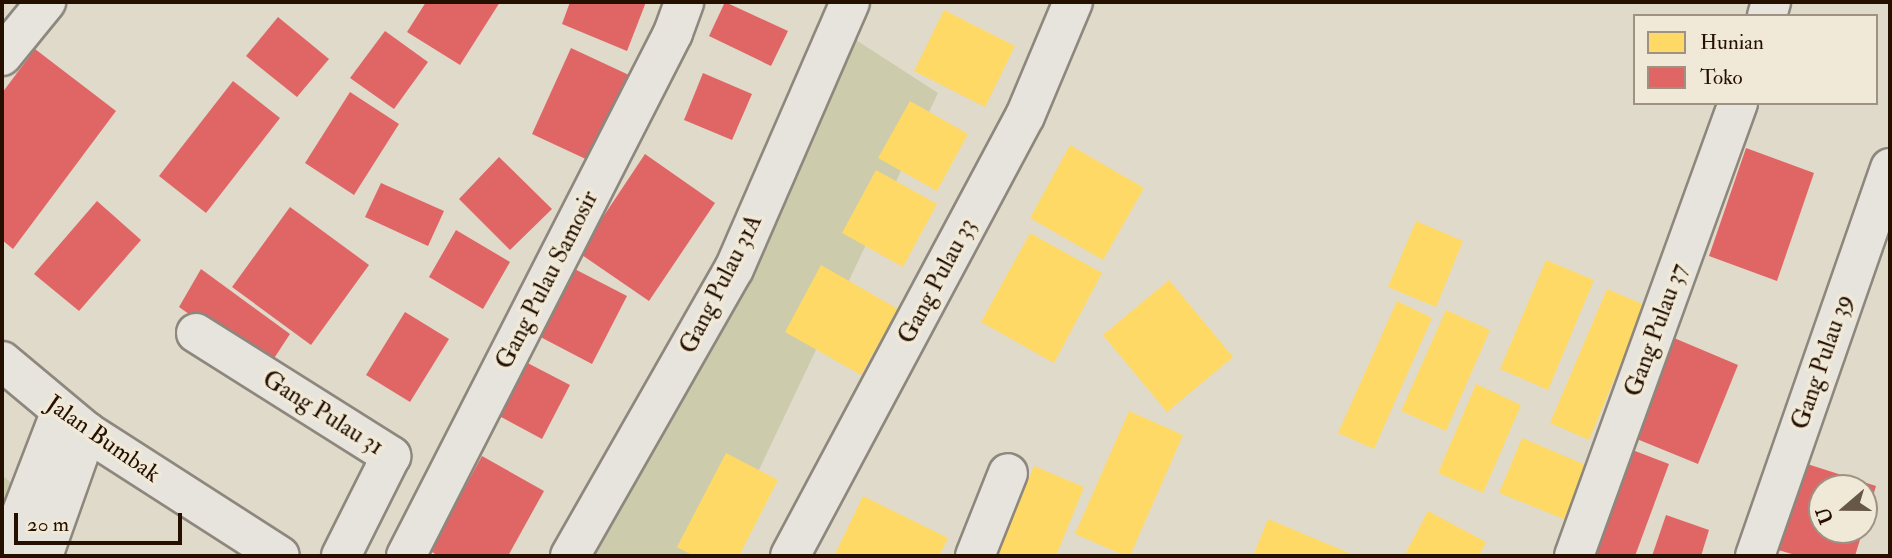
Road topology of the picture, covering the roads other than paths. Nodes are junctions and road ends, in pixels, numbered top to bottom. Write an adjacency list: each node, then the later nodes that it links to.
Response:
1 (46, 2): 5 (street)
2 (684, 2): 16 (street, Gang Pulau Samosir)
3 (850, 2): 17 (street, Gang Pulau 31A)
4 (1073, 2): 18 (street, Gang Pulau 33)
5 (2, 56)
6 (1737, 105): 20 (street, Gang Pulau 37)
7 (1890, 168): 21 (street, Gang Pulau 39)
8 (196, 333): 15 (street, Gang Pulau 31)
9 (2, 362): 10 (street, Jalan Bumbak)
10 (74, 422): 12 (street); 13 (street); 14 (street, Jalan Bumbak)
11 (1009, 473): 19 (street)
12 (5, 556)
13 (43, 556)
14 (280, 556)
15 (341, 556)
16 (406, 556)
17 (570, 556)
18 (790, 556)
19 (975, 556)
20 (1574, 556)
21 (1755, 556)

